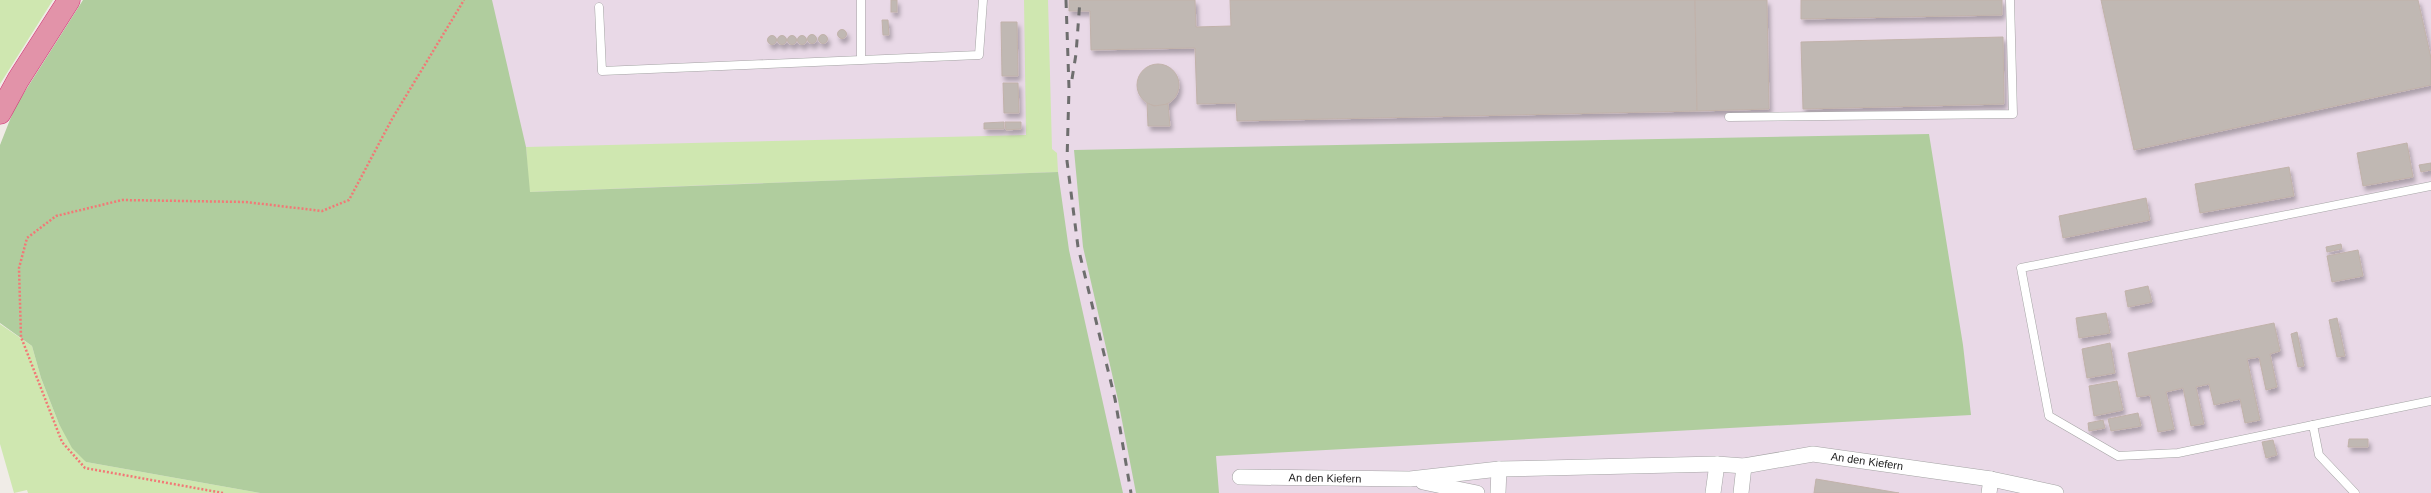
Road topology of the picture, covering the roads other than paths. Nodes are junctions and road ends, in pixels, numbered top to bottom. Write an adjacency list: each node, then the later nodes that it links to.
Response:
1 (69, 0): 7 (highway)
2 (861, 0): 6 (lane)
3 (983, 0): 6 (lane)
4 (2010, 0): 8 (lane)
5 (600, 6): 6 (lane)
6 (861, 59)
7 (0, 113)
8 (1728, 116)
9 (2431, 186): 11 (lane)
10 (2431, 401): 11 (lane)
11 (2313, 425): 23 (lane)
12 (1717, 464): 13 (street, An den Kiefern); 14 (street, An den Kiefern); 20 (street)
13 (1744, 466): 17 (street, An den Kiefern); 21 (street)
14 (1499, 469): 16 (street, An den Kiefern); 19 (street)
15 (1240, 477): 16 (street, An den Kiefern)
16 (1410, 479): 18 (street, An den Kiefern)
17 (1990, 486): 22 (street, An den Kiefern)
18 (1477, 493)
19 (1498, 493)
20 (1713, 493)
21 (1741, 493)
22 (2056, 493)
23 (2355, 493)

